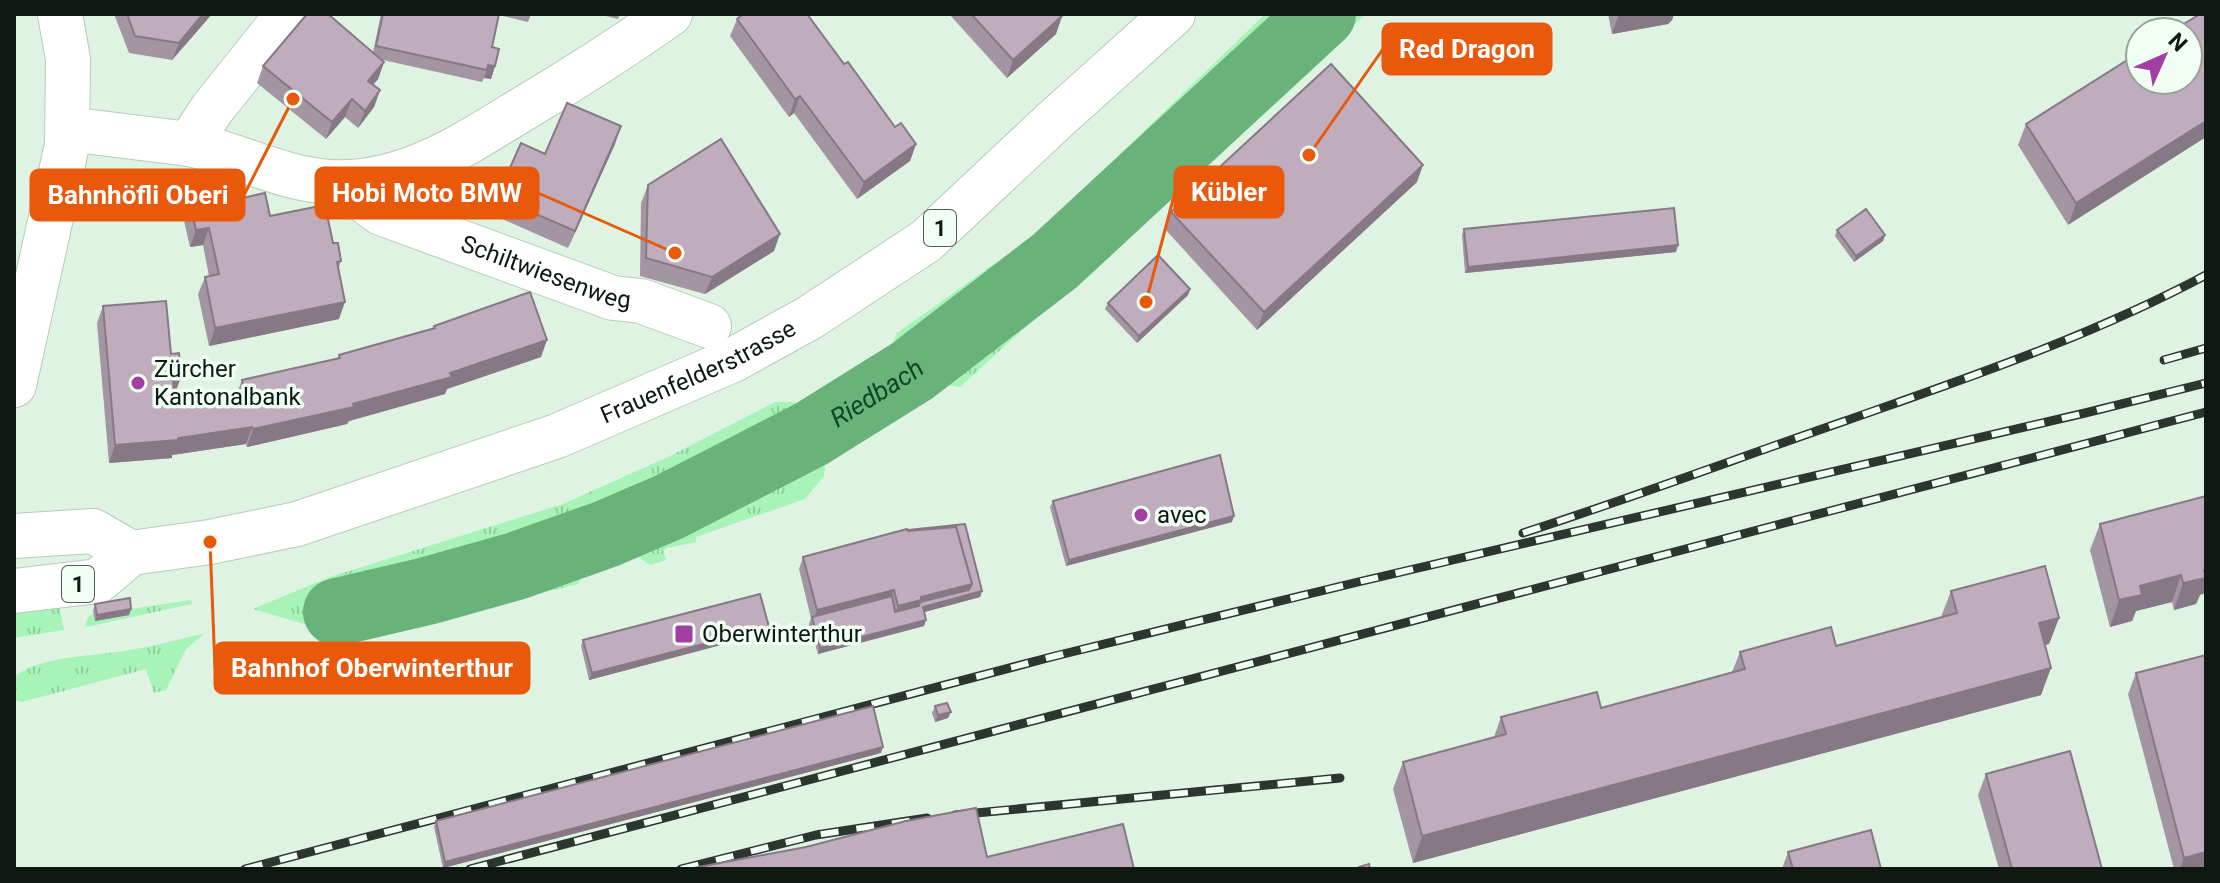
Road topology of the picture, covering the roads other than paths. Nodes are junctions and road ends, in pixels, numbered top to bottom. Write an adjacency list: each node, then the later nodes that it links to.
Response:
1 (60, 14): 5 (street)
2 (288, 14): 6 (street)
3 (670, 14): 7 (street)
4 (1173, 14): 11 (street, Frauenfelderstrasse / 1)
5 (68, 129): 6 (street); 9 (street)
6 (189, 144): 7 (street)
7 (350, 182): 8 (street, Schiltwiesenweg)
8 (709, 326)
9 (14, 385)
10 (14, 536): 11 (street, 1)
11 (131, 553): 12 (street, 1)
12 (14, 591)

